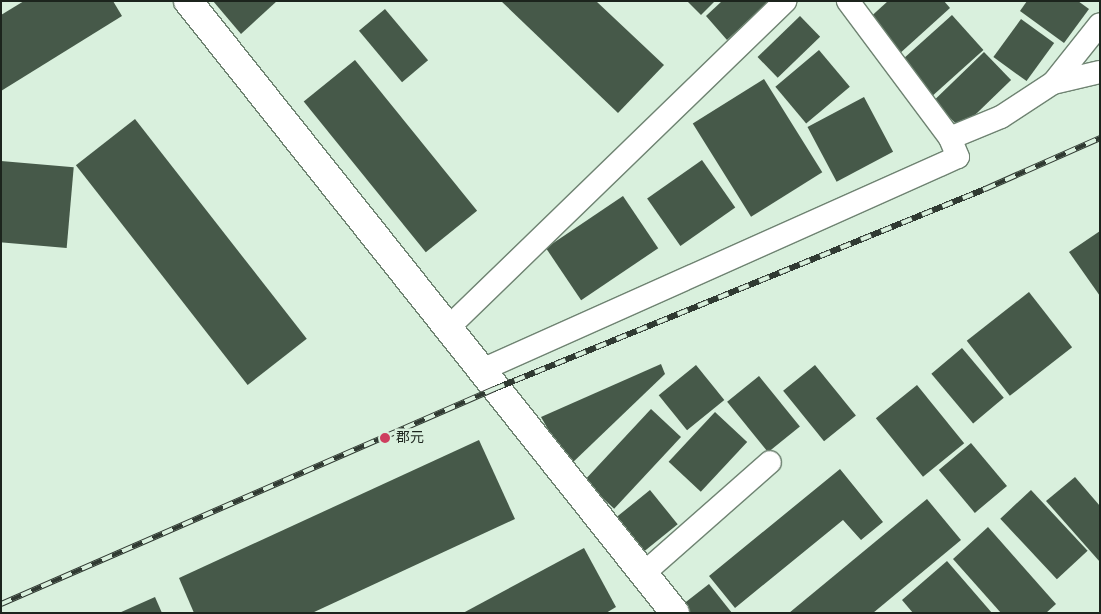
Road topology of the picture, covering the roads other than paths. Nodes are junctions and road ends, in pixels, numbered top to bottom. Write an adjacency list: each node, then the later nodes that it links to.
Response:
1 (188, 1): 8 (street)
2 (785, 1): 8 (lane)
3 (848, 1): 7 (lane)
4 (1100, 24): 6 (lane)
5 (1100, 72): 6 (lane)
6 (1054, 83): 7 (lane)
7 (950, 138): 9 (lane)
8 (450, 326): 9 (street)
9 (484, 369): 11 (street)
10 (770, 462): 11 (lane)
11 (643, 574): 12 (street)
12 (676, 613)

